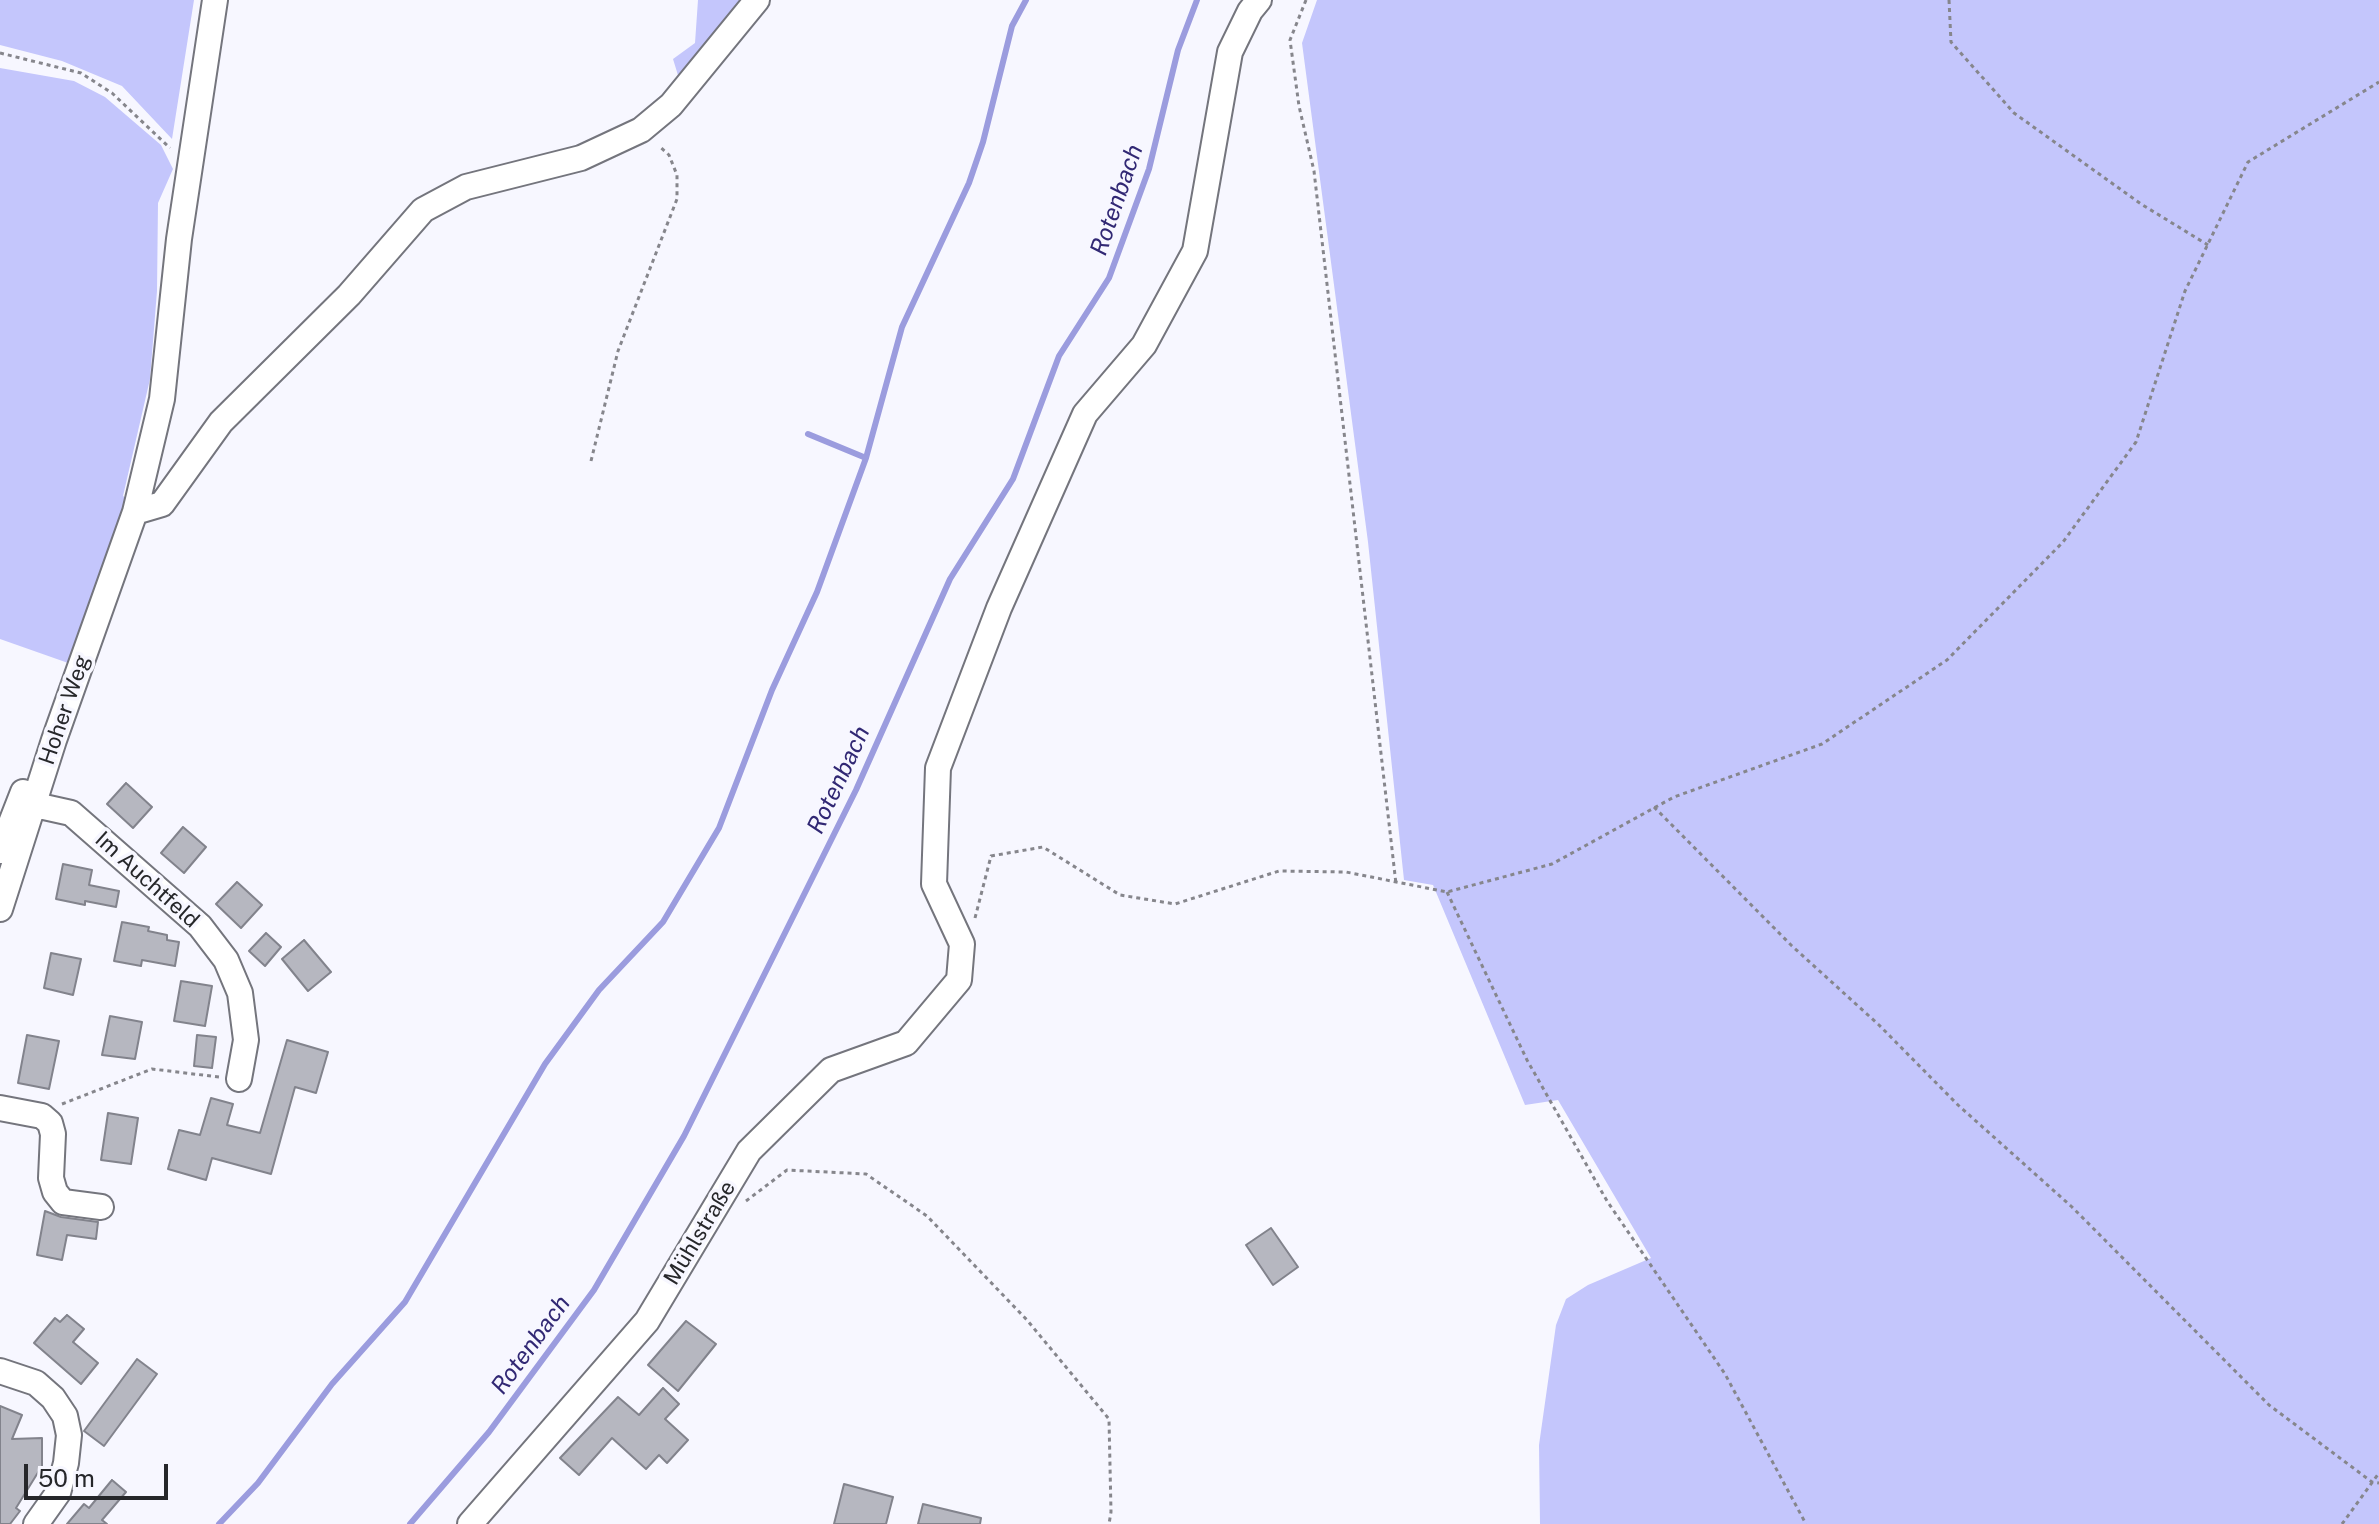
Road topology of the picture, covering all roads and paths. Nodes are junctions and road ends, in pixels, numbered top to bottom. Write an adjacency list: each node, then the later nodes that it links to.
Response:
1 (215, 0): 9 (street, Hoher Weg)
2 (757, 0): 8 (street)
3 (1259, 0): 31 (street, Mühlstraße)
4 (1306, 0): 17 (path)
5 (1949, 0): 10 (path)
6 (0, 53): 9 (path)
7 (2379, 82): 10 (path)
8 (641, 130): 11 (path); 12 (street)
9 (190, 166): 12 (street, Hoher Weg)
10 (2208, 245): 15 (path)
11 (591, 461)
12 (135, 512): 13 (street, Hoher Weg)
13 (54, 740): 14 (street, Hoher Weg); 16 (street)
14 (35, 805): 19 (street, Hoher Weg); 21 (street, Im Auchtfeld)
15 (1654, 807): 18 (path); 28 (path)
16 (0, 851)
17 (1396, 884): 18 (path); 20 (path)
18 (1447, 892): 33 (path)
19 (0, 909)
20 (973, 925)
21 (239, 1079): 22 (path)
22 (60, 1105)
23 (0, 1108): 24 (street)
24 (101, 1207)
25 (736, 1208): 32 (path)
26 (0, 1371): 30 (street)
27 (2379, 1473): 28 (path)
28 (2372, 1482): 29 (path); 34 (path)
29 (2379, 1483)
30 (36, 1524)
31 (470, 1524)
32 (1109, 1524)
33 (1806, 1524)
34 (2342, 1524)

